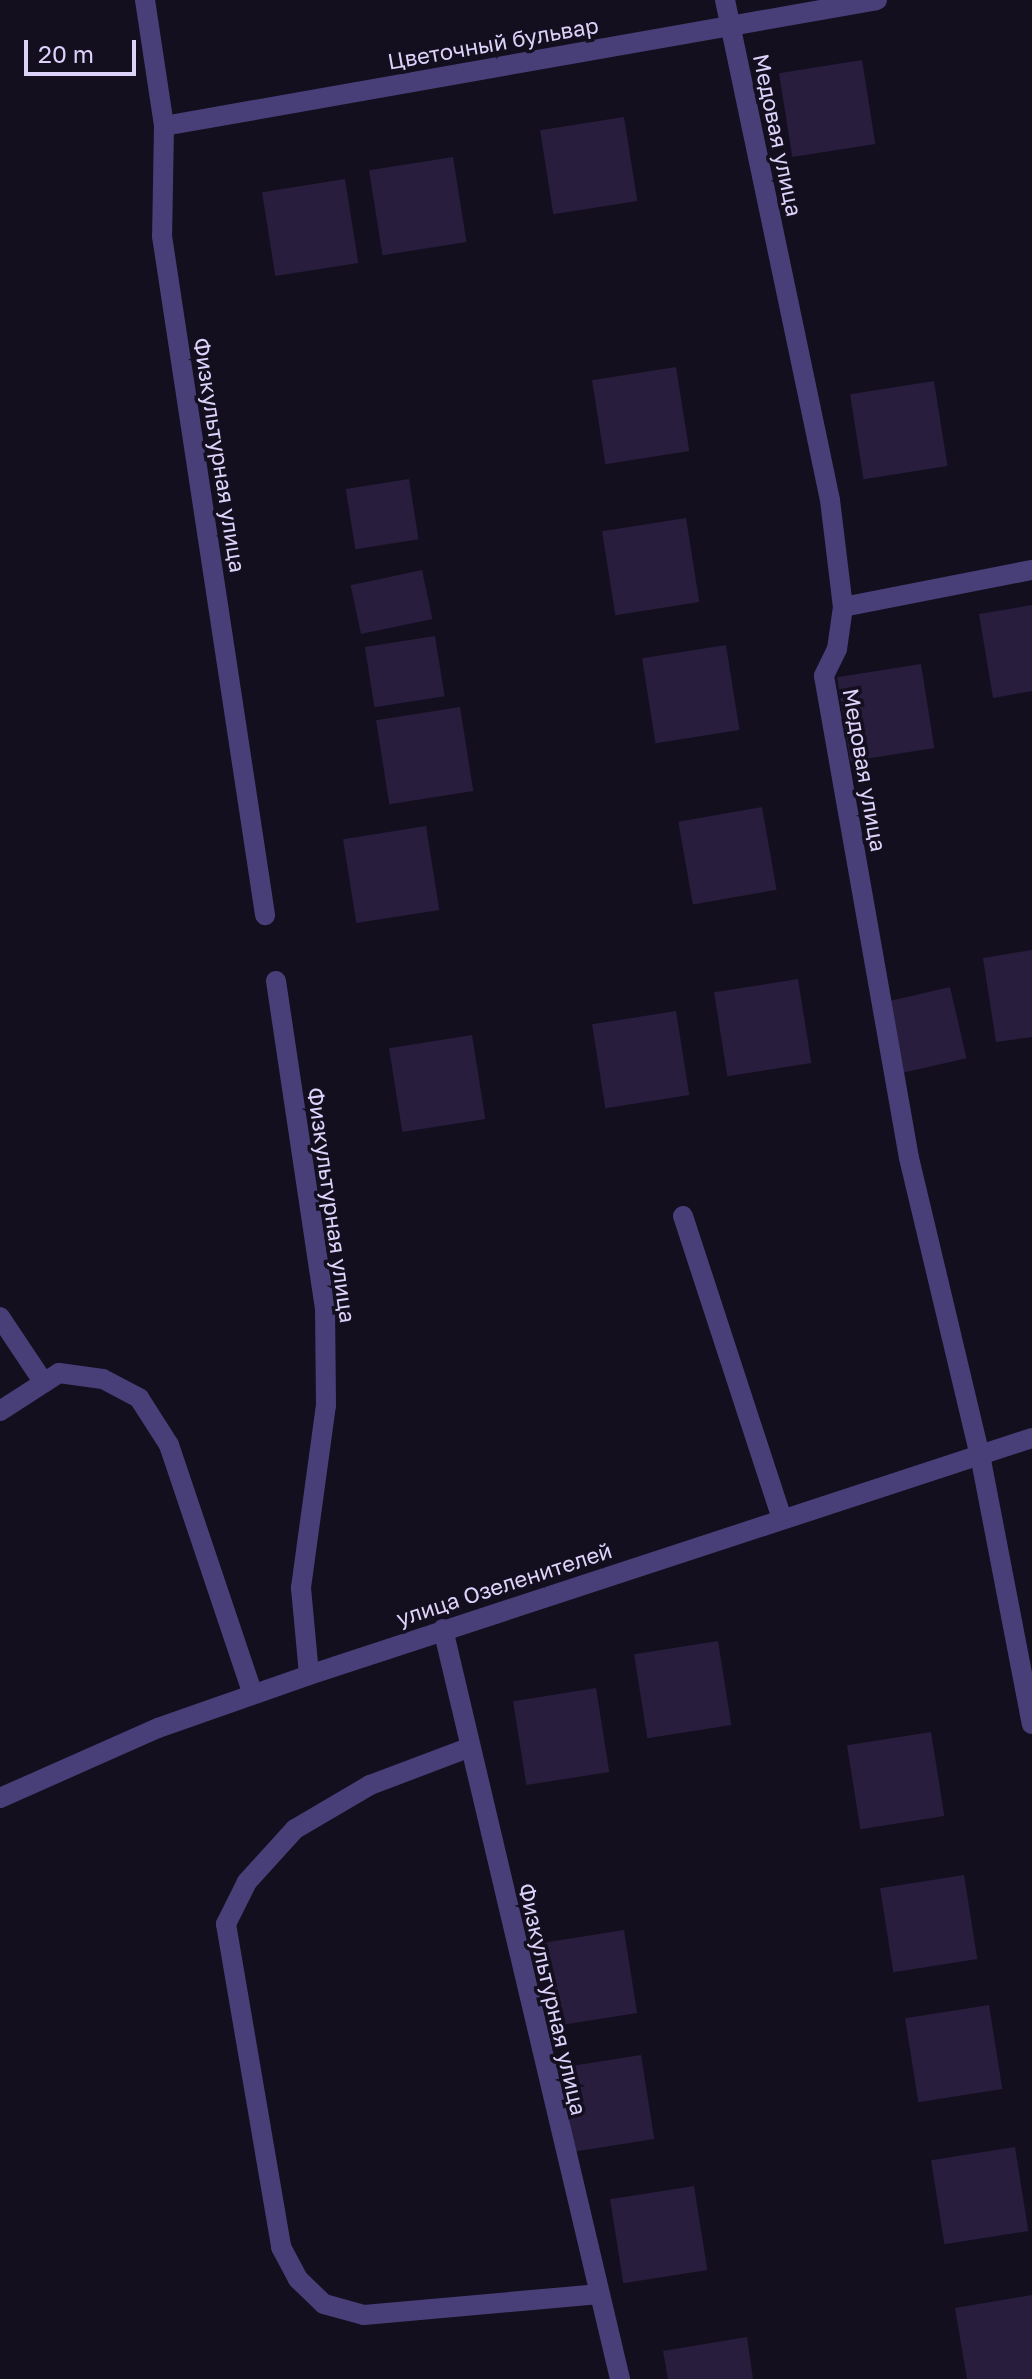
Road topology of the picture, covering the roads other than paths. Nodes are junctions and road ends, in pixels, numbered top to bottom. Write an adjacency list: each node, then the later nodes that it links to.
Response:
1 (145, 0): 5 (street, Физкультурная улица)
2 (725, 0): 4 (street, Медовая улица)
3 (877, 0): 4 (street, Цветочный бульвар)
4 (729, 25): 5 (street, Цветочный бульвар); 7 (street, Медовая улица)
5 (164, 126): 8 (street, Физкультурная улица)
6 (1032, 570): 7 (street)
7 (843, 607): 15 (street, Медовая улица)
8 (265, 915)
9 (276, 981): 18 (street, Физкультурная улица)
10 (683, 1216): 16 (street)
11 (0, 1317): 12 (street)
12 (44, 1383): 13 (street); 19 (street)
13 (0, 1411)
14 (1032, 1438): 15 (street, улица Озеленителей)
15 (980, 1455): 16 (street, улица Озеленителей); 20 (street, Медовая улица)
16 (782, 1519): 17 (street, улица Озеленителей)
17 (443, 1629): 18 (street, улица Озеленителей); 21 (street, Физкультурная улица)
18 (309, 1675): 19 (street, улица Озеленителей)
19 (253, 1694): 22 (street, улица Озеленителей)
20 (1032, 1724)
21 (468, 1748): 23 (street, Физкультурная улица); 23 (street)
22 (0, 1798)
23 (599, 2294): 24 (street, Физкультурная улица)
24 (620, 2379)

